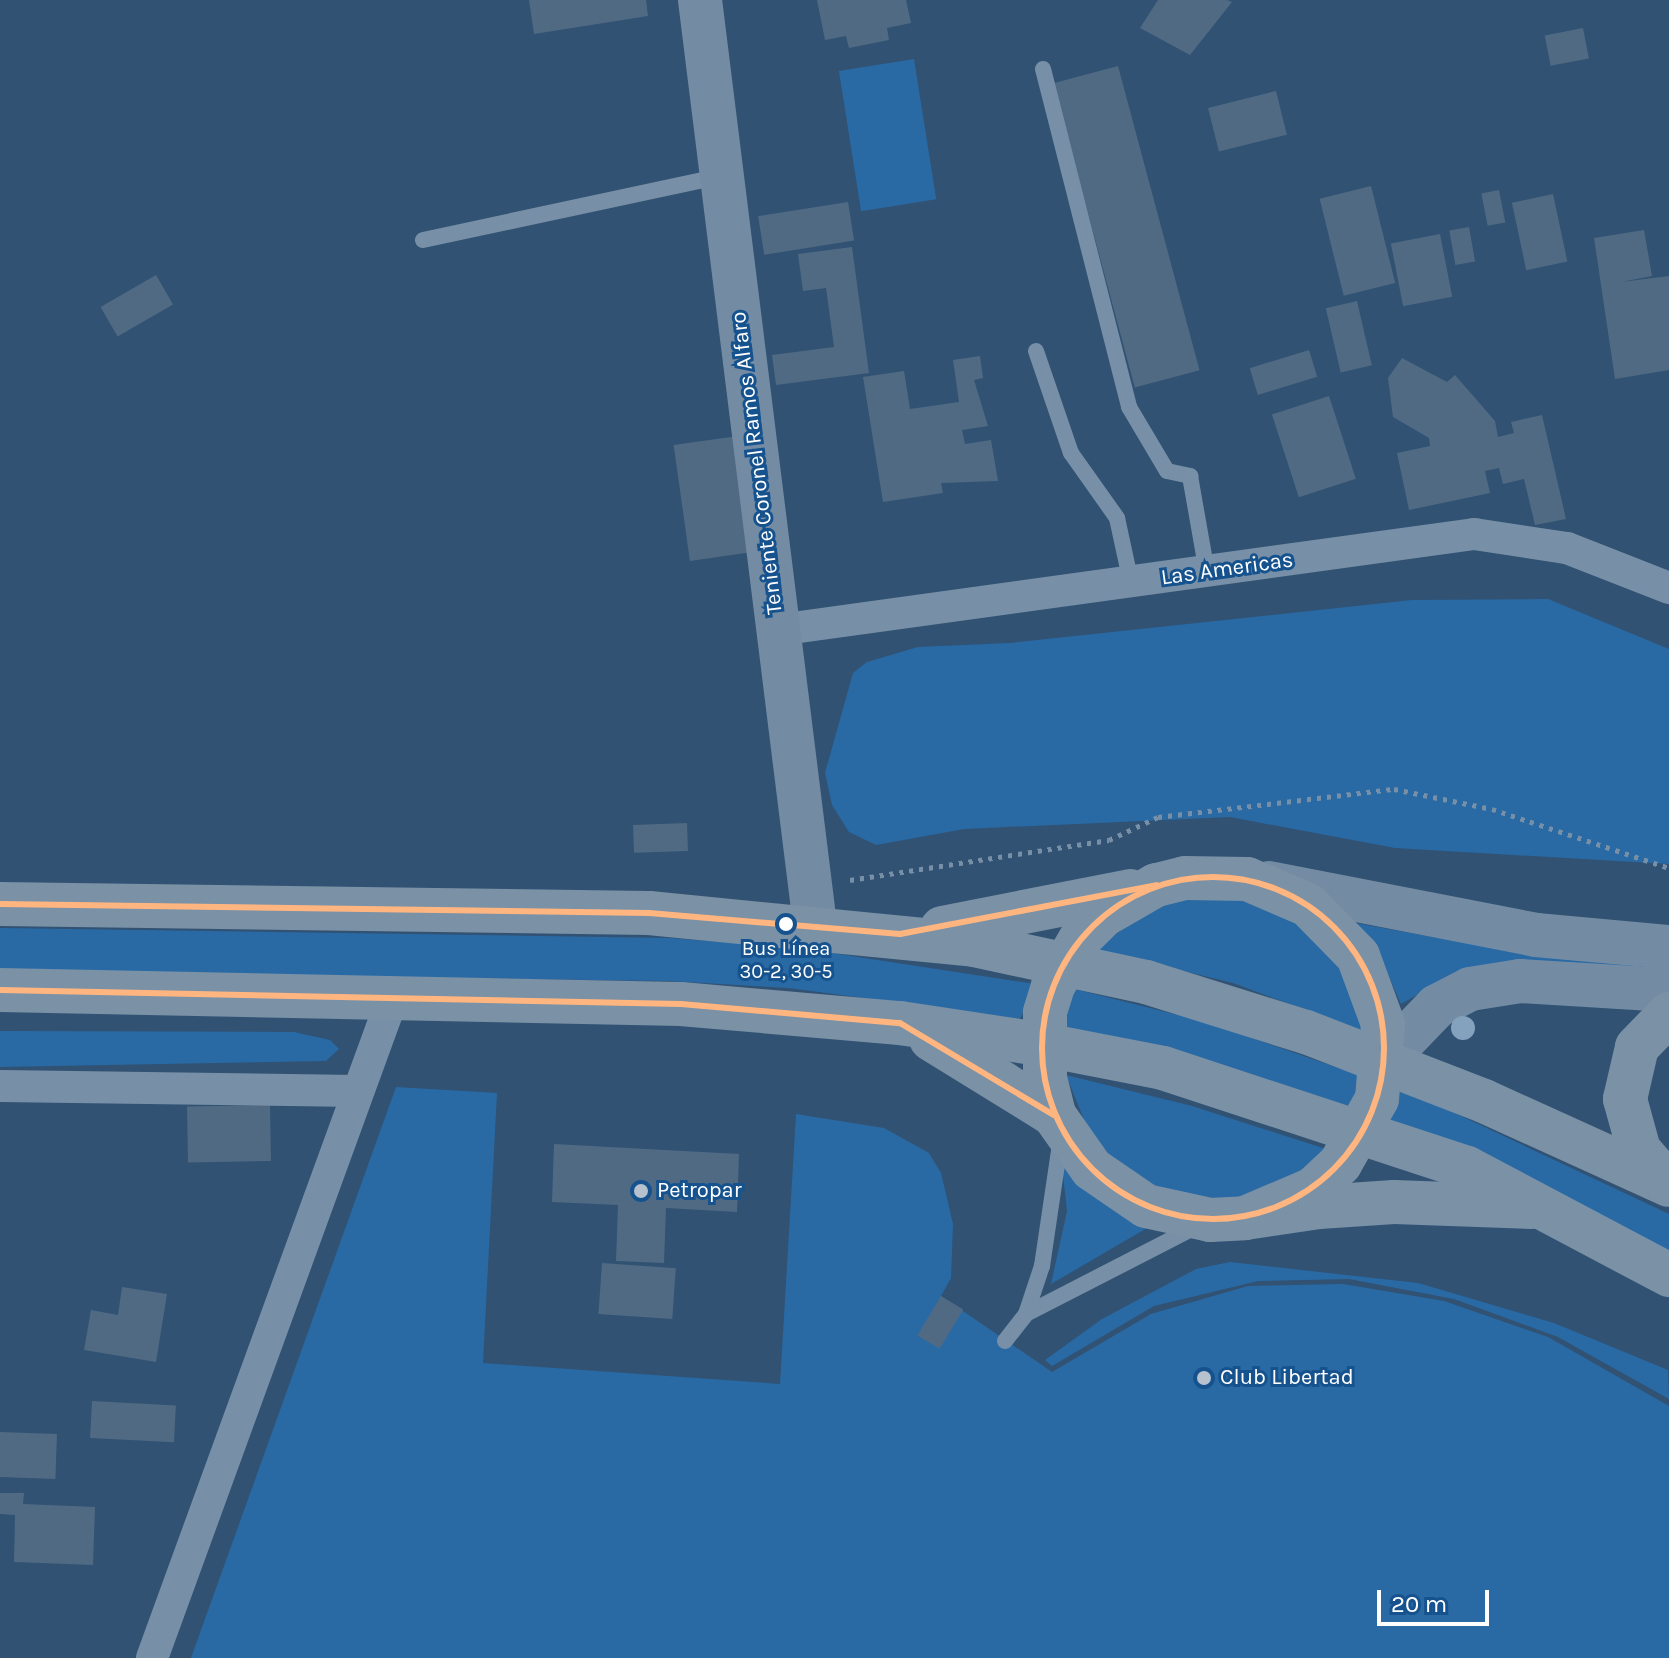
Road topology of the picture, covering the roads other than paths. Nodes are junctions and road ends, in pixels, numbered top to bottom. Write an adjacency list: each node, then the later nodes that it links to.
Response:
1 (700, 0): 3 (street, Teniente Coronel Ramos Alfaro)
2 (1043, 69): 6 (lane)
3 (722, 176): 4 (lane); 9 (street, Teniente Coronel Ramos Alfaro)
4 (423, 240)
5 (1036, 351): 7 (lane)
6 (1207, 572): 7 (street, Las Americas); 8 (street, Las Americas)
7 (1131, 583): 9 (street, Las Americas)
8 (1669, 588)
9 (778, 630): 13 (street, Teniente Coronel Ramos Alfaro)
10 (1247, 879): 11 (highway); 15 (street); 23 (highway)
11 (1156, 885): 14 (highway); 16 (highway)
12 (0, 904): 13 (highway)
13 (812, 904): 14 (highway)
14 (900, 934): 16 (highway)
15 (1669, 947)
16 (1065, 962): 22 (highway); 23 (highway)
17 (0, 990): 19 (highway)
18 (1669, 990): 23 (street)
19 (394, 994): 21 (highway); 25 (street)
20 (1669, 1014): 28 (highway)
21 (900, 1023): 22 (highway); 26 (highway)
22 (1045, 1045): 26 (highway); 27 (highway)
23 (1384, 1061): 27 (highway); 28 (highway)
24 (0, 1086): 25 (street)
25 (358, 1091): 34 (street)
26 (1058, 1122): 30 (highway); 32 (lane)
27 (1359, 1135): 29 (highway); 30 (highway)
28 (1669, 1184)
29 (1548, 1208): 30 (highway); 31 (highway)
30 (1227, 1219): 32 (lane)
31 (1669, 1275)
32 (1026, 1314): 33 (lane)
33 (1005, 1341)
34 (152, 1658)

